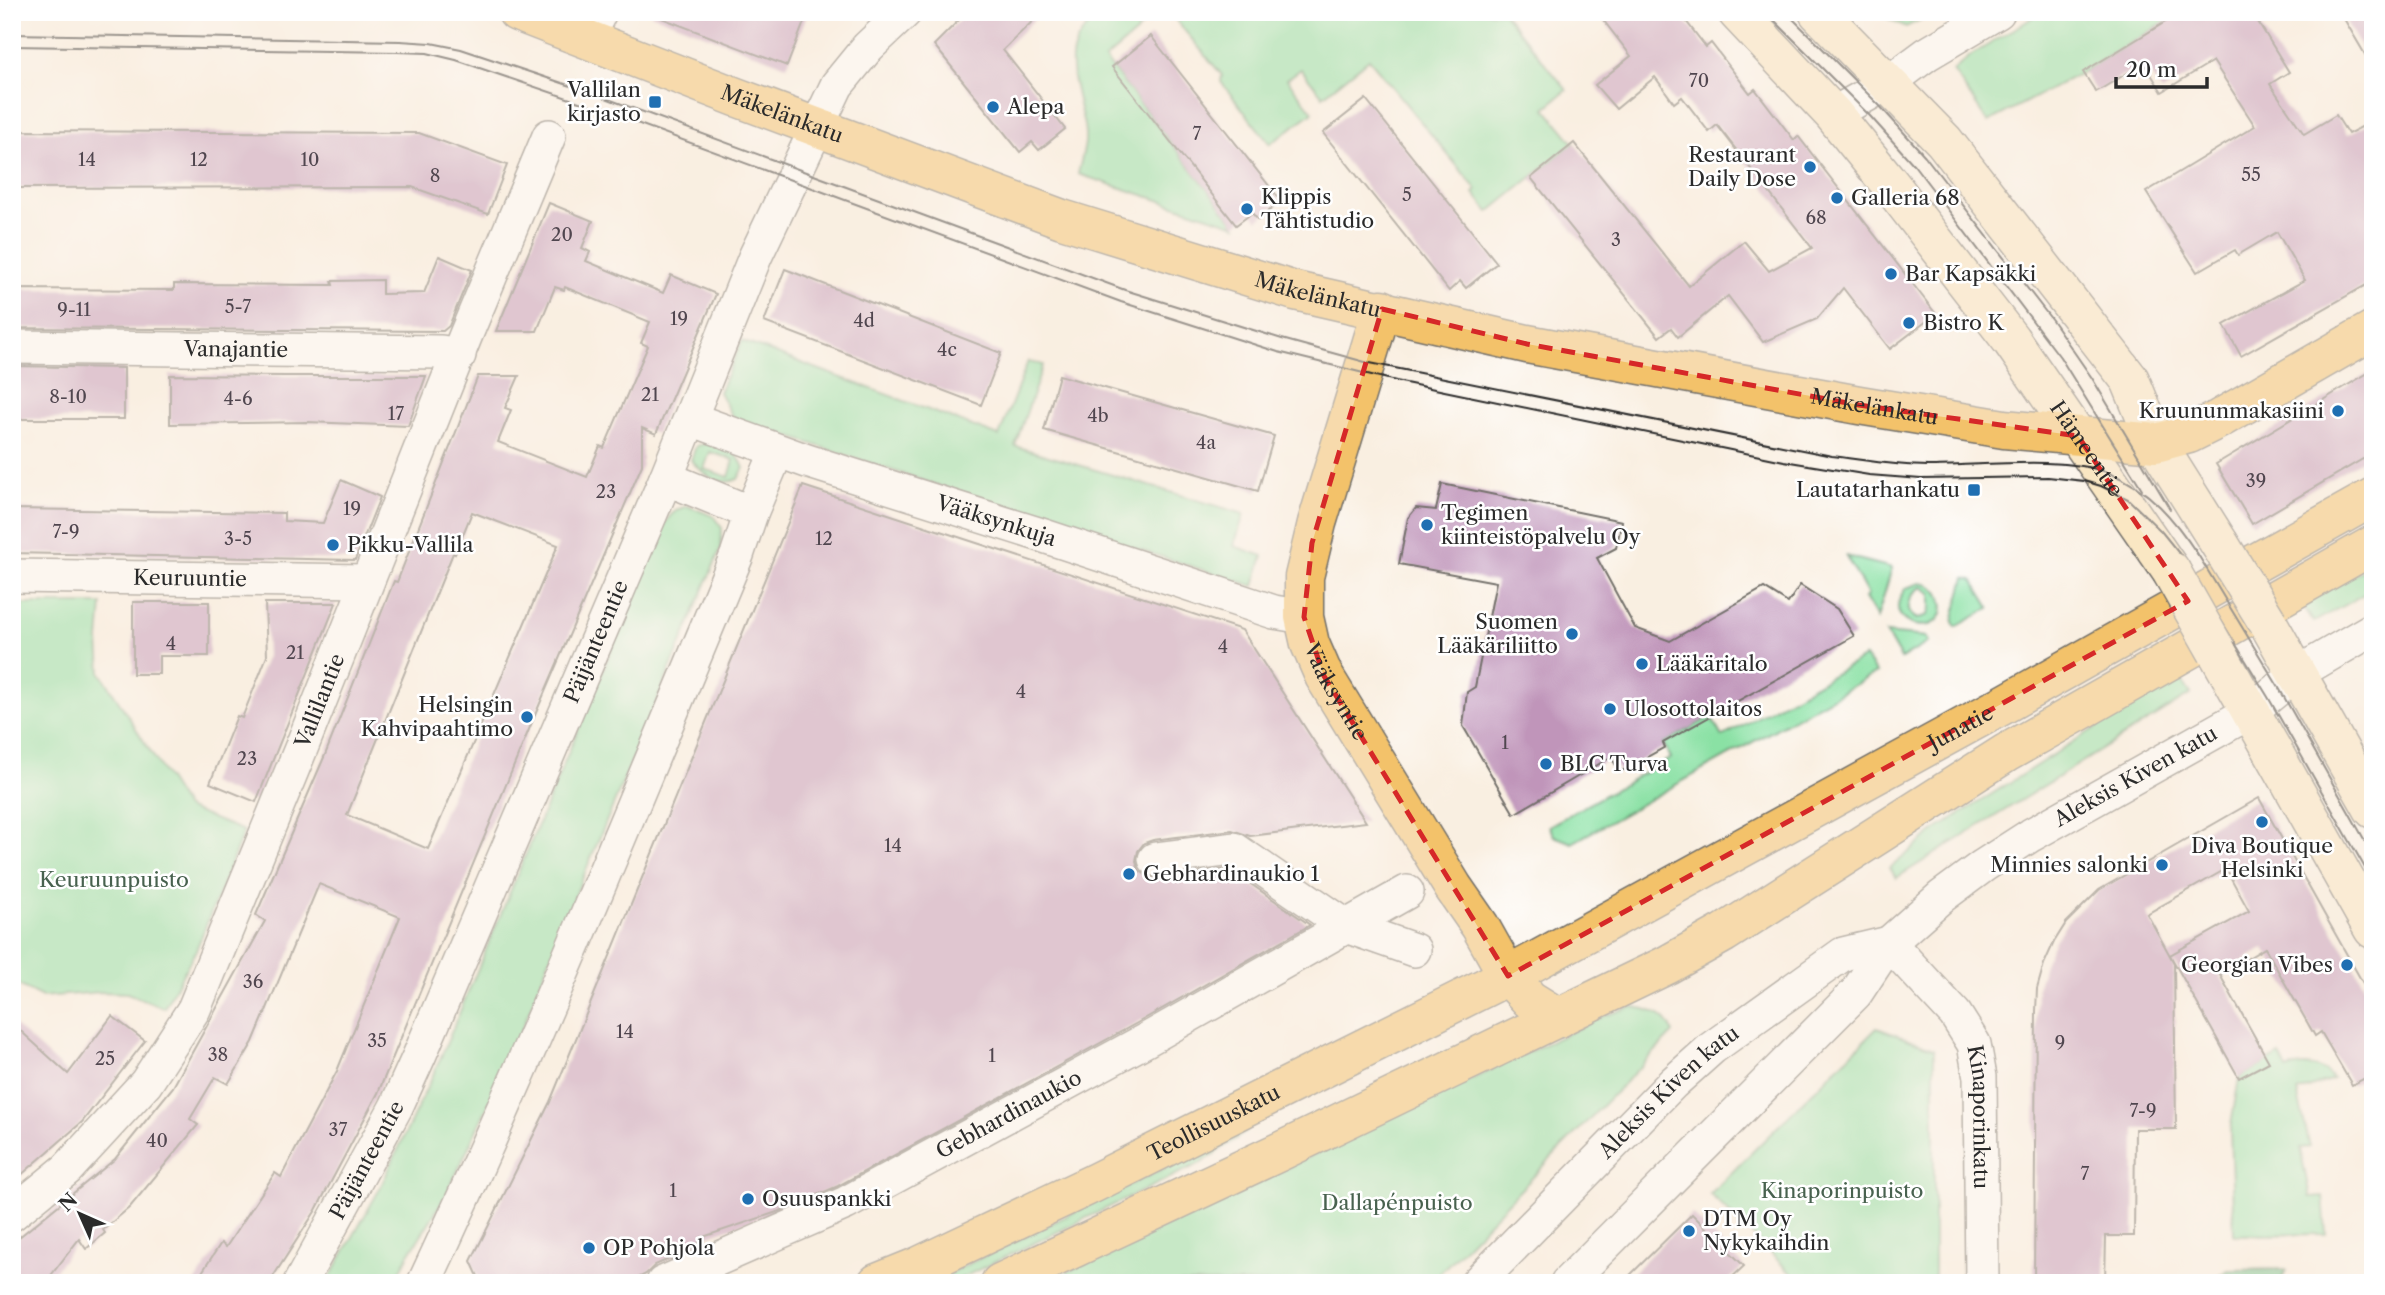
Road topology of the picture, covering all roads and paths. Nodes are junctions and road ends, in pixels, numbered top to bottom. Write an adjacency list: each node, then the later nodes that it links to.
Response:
1 (517, 12): 6 (main road, Mäkelänkatu)
2 (905, 12): 9 (street, Päijänteentie)
3 (1737, 12): 8 (main road, Hämeentie)
4 (1818, 12): 7 (main road)
5 (1998, 12): 7 (street)
6 (593, 26): 9 (main road, Mäkelänkatu)
7 (1888, 83): 8 (street); 17 (main road)
8 (1833, 114): 16 (main road, Hämeentie)
9 (817, 127): 11 (main road, Mäkelänkatu); 15 (street, Päijänteentie)
10 (549, 136): 14 (street, Vallilantie)
11 (1382, 309): 16 (main road, Mäkelänkatu); 26 (main road, Vääksyntie)
12 (2373, 330): 17 (main road)
13 (12, 347): 14 (street, Vanajantie)
14 (458, 355): 25 (street, Vallilantie)
15 (691, 419): 18 (street, Vääksynkuja); 19 (street, Päijänteentie)
16 (2078, 436): 17 (main road, Mäkelänkatu); 22 (main road, Hämeentie)
17 (2156, 443): 22 (main road); 28 (main road, bridge)
18 (777, 451): 21 (street); 26 (street, Vääksynkuja)
19 (666, 478): 21 (street); 41 (street, Päijänteentie)
20 (2373, 497): 37 (main road, Junatie)
21 (751, 513): 42 (street)
22 (2130, 514): 29 (main road, Hämeentie, bridge)
23 (2373, 545): 39 (main road, Junatie)
24 (12, 576): 25 (street, Keuruuntie)
25 (367, 581): 40 (street, Vallilantie)
26 (1304, 617): 38 (main road, Vääksyntie)
27 (2373, 629): 28 (street, Aleksis Kiven katu)
28 (2296, 674): 29 (street, Aleksis Kiven katu); 30 (main road)
29 (2250, 712): 34 (main road, Hämeentie); 35 (street, Aleksis Kiven katu)
30 (2373, 809)
31 (1155, 859): 33 (street)
32 (1406, 892): 33 (street, Gebhardinaukio)
33 (1346, 926): 36 (street); 43 (street, Gebhardinaukio)
34 (2373, 929)
35 (1889, 943): 46 (street, Aleksis Kiven katu); 47 (street, Aleksis Kiven katu); 48 (street, Kinaporinkatu)
36 (1414, 950)
37 (1546, 955): 38 (main road, Teollisuuskatu)
38 (1508, 976): 39 (main road, Vääksyntie); 44 (main road, Teollisuuskatu)
39 (1559, 1018): 45 (main road)
40 (12, 1214)
41 (300, 1283)
42 (424, 1283)
43 (663, 1283)
44 (877, 1283)
45 (1000, 1283)
46 (1477, 1283)
47 (1567, 1283)
48 (1982, 1283)

